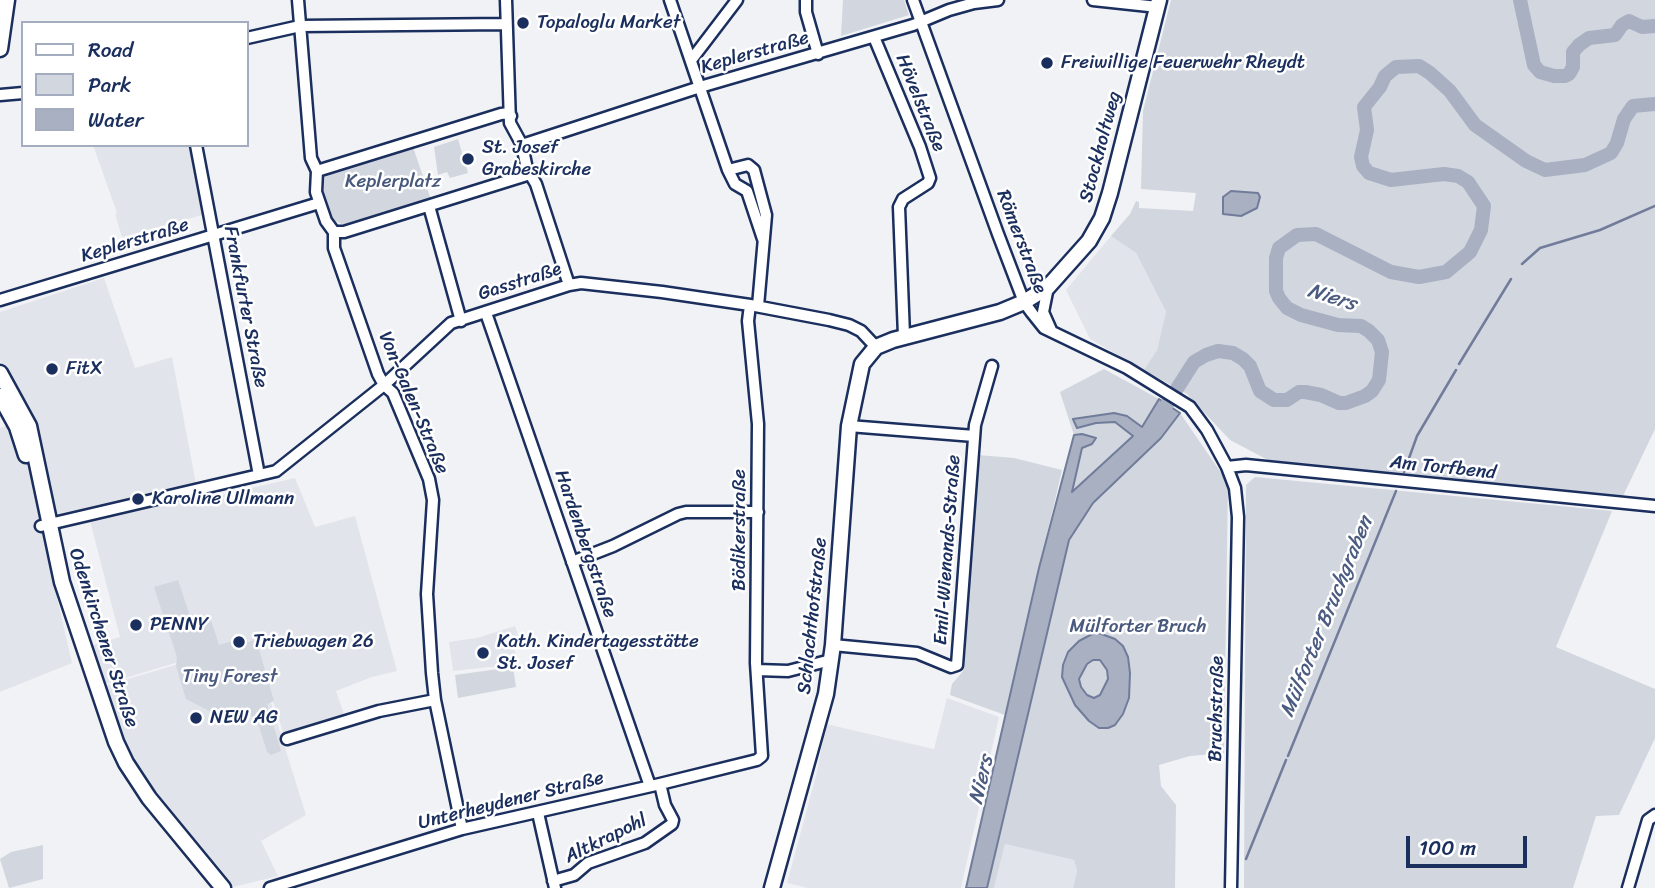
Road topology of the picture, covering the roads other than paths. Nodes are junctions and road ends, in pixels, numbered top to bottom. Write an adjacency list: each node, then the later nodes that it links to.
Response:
1 (7, 0): 16 (main road)
2 (298, 0): 13 (street, Von-Galen-Straße)
3 (506, 0): 12 (street)
4 (670, 0): 18 (street)
5 (737, 0): 18 (street)
6 (806, 0): 17 (street)
7 (913, 0): 11 (street, Römerstraße)
8 (998, 0): 11 (street, Keplerstraße)
9 (1093, 0): 10 (street)
10 (1158, 3): 34 (main road, Stockholtweg)
11 (921, 22): 14 (street, Keplerstraße); 36 (street, Römerstraße)
12 (506, 24): 13 (street); 22 (street)
13 (300, 26): 15 (street); 26 (street, Von-Galen-Straße)
14 (874, 37): 17 (street, Keplerstraße); 41 (street, Hövelstraße)
15 (248, 38)
16 (0, 49)
17 (818, 54): 19 (street, Keplerstraße)
18 (692, 59): 19 (street)
19 (700, 87): 23 (street, Keplerstraße); 25 (street)
20 (21, 93): 21 (street)
21 (0, 95)
22 (509, 113): 23 (street); 26 (street)
23 (524, 144): 27 (street)
24 (196, 147): 31 (street, Frankfurter Straße)
25 (728, 170): 32 (street); 32 (street, Bödikerstraße)
26 (317, 171): 28 (street, Von-Galen-Straße)
27 (530, 174): 29 (street); 33 (street)
28 (319, 203): 30 (street, Von-Galen-Straße); 31 (street, Keplerstraße)
29 (429, 206): 30 (street); 39 (street)
30 (334, 232): 45 (street, Von-Galen-Straße)
31 (215, 236): 35 (street, Keplerstraße); 50 (street, Frankfurter Straße)
32 (763, 239): 37 (street, Bödikerstraße)
33 (569, 285): 37 (street, Gasstraße); 38 (street, Gasstraße)
34 (1048, 287): 36 (main road); 40 (street)
35 (0, 300)
36 (1024, 302): 40 (street, Römerstraße); 41 (main road)
37 (754, 305): 42 (street, Gasstraße); 53 (street, Bödikerstraße)
38 (486, 313): 39 (street, Gasstraße); 55 (street, Hardenbergstraße)
39 (461, 321): 45 (street, Gasstraße)
40 (1053, 333): 49 (street, Römerstraße)
41 (904, 336): 42 (main road)
42 (876, 347): 47 (main road, Schlachthofstraße)
43 (992, 366): 48 (street, Emil-Wienands-Straße)
44 (0, 373): 54 (main road, Odenkirchener Straße)
45 (384, 385): 50 (street, Gasstraße); 58 (street, Von-Galen-Straße)
46 (0, 396): 54 (main road, Odenkirchener Straße)
47 (849, 426): 48 (street, Emil-Wienands-Straße); 56 (main road, Schlachthofstraße)
48 (974, 436): 56 (street, Emil-Wienands-Straße)
49 (1227, 467): 51 (street, Römerstraße); 52 (street, Am Torfbend)
50 (259, 475): 54 (street, Gasstraße)
51 (1234, 488): 70 (street, Bruchstraße)
52 (1655, 506)
53 (758, 512): 55 (street); 57 (street, Bödikerstraße)
54 (45, 525): 66 (main road, Odenkirchener Straße); 67 (main road, Odenkirchener Straße)
55 (572, 562): 61 (street, Hardenbergstraße)
56 (832, 652): 57 (street, Emil-Wienands-Straße); 69 (main road, Schlachthofstraße)
57 (757, 670): 60 (street, Bödikerstraße)
58 (435, 700): 59 (street); 64 (street, Von-Galen-Straße)
59 (287, 739)
60 (762, 756): 61 (street, Unterheydener Straße)
61 (655, 785): 62 (street, Unterheydener Straße); 65 (street, Altkrapohl)
62 (538, 813): 64 (street, Unterheydener Straße); 65 (street)
63 (1655, 815): 71 (street)
64 (462, 829): 68 (street, Unterheydener Straße)
65 (554, 884)
66 (212, 888)
67 (223, 888)
68 (271, 888)
69 (772, 888)
70 (1231, 888)
71 (1628, 888)

